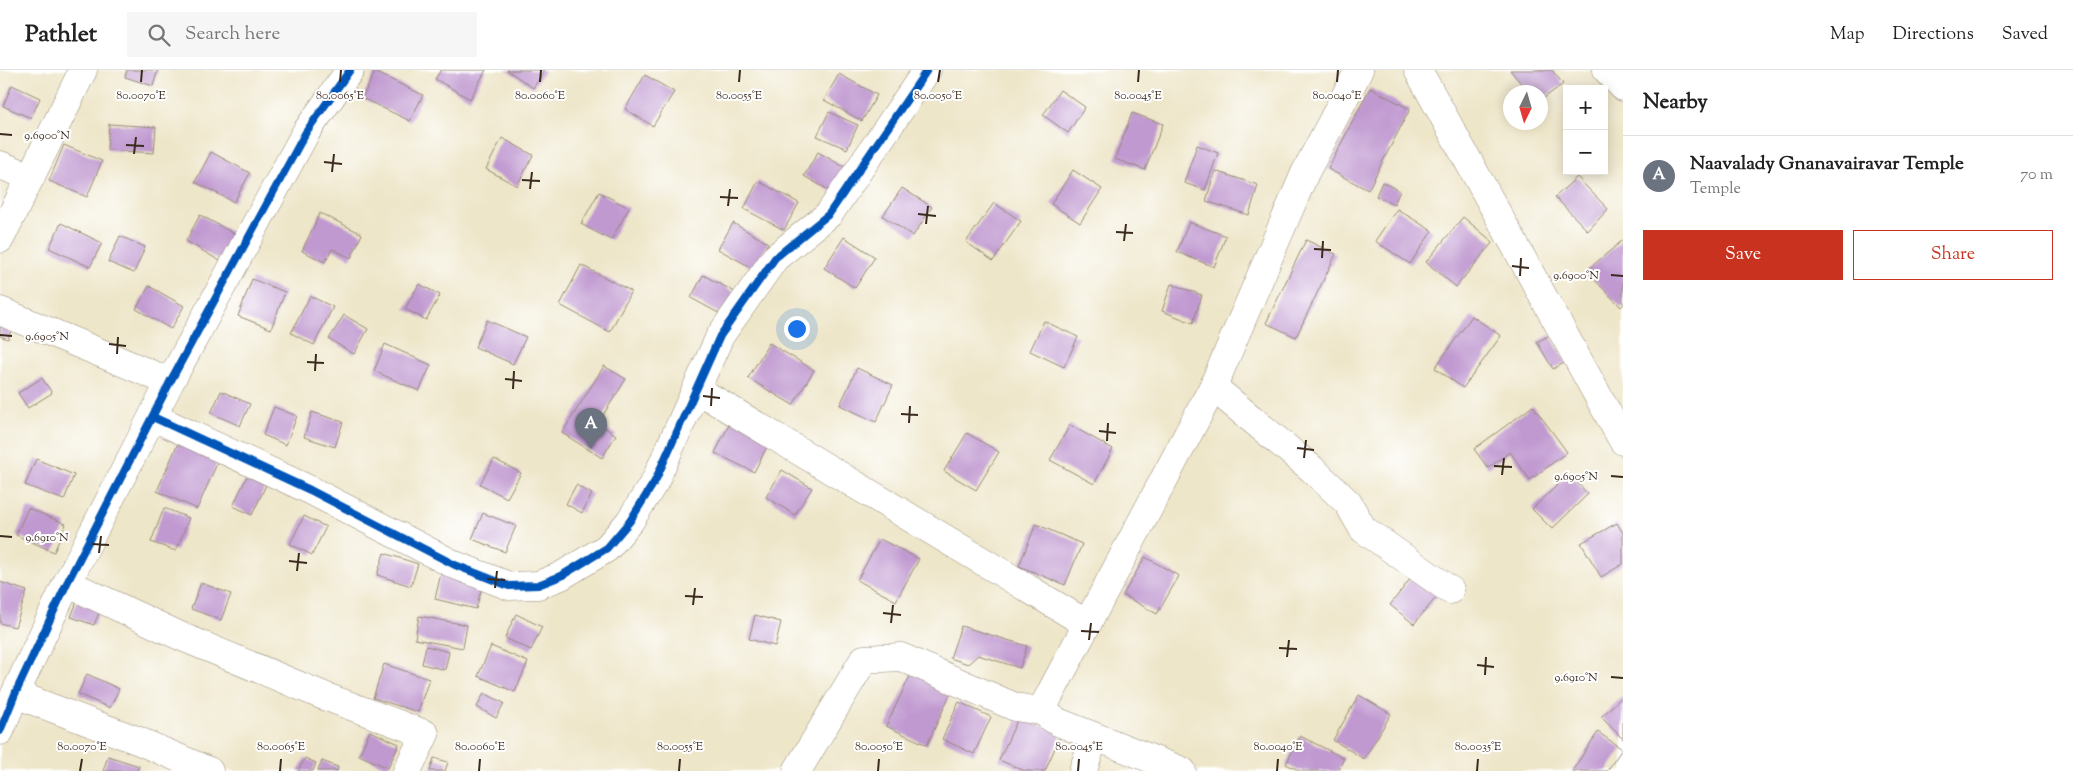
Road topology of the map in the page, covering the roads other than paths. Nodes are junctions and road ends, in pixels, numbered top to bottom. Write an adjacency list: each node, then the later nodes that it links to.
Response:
1 (82, 70): 9 (street)
2 (350, 70): 12 (street)
3 (928, 70): 14 (street)
4 (1359, 70): 13 (street)
5 (1418, 70): 16 (street)
6 (1606, 70): 7 (street)
7 (1623, 87)
8 (0, 165): 9 (street)
9 (31, 177): 10 (street)
10 (0, 240)
11 (0, 311): 12 (street)
12 (170, 382): 15 (street)
13 (1213, 387): 18 (street); 19 (street)
14 (696, 389): 15 (street); 19 (street)
15 (153, 417): 17 (street)
16 (1623, 441)
17 (67, 583): 20 (street); 25 (street)
18 (1450, 590)
19 (1087, 624): 21 (street)
20 (15, 694): 22 (street); 24 (street)
21 (1041, 711): 23 (street); 26 (street)
22 (0, 731)
23 (1094, 737): 27 (street); 28 (street)
24 (209, 771)
25 (407, 771)
26 (797, 771)
27 (1083, 771)
28 (1182, 771)

